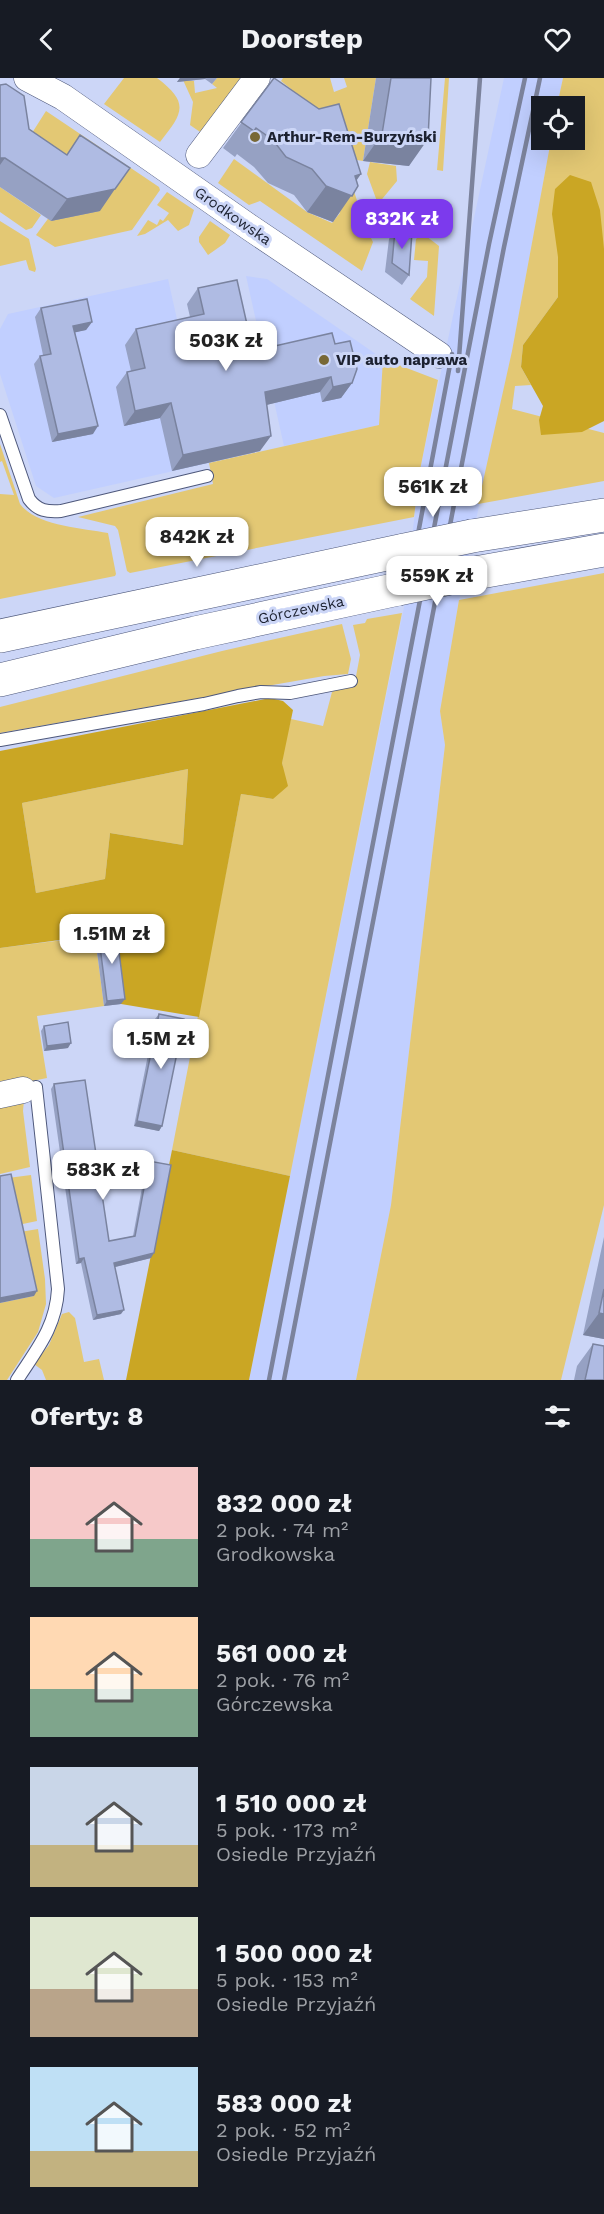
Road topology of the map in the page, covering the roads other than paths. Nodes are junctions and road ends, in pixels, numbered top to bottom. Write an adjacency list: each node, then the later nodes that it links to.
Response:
1 (27, 78): 4 (street, Grodkowska)
2 (257, 78): 3 (street)
3 (199, 155)
4 (439, 355)
5 (0, 415): 6 (lane)
6 (207, 476)
7 (604, 514): 9 (main road, bridge)
8 (604, 550): 10 (main road, Górczewska, bridge)
9 (0, 636)
10 (0, 680)
11 (351, 681): 12 (lane)
12 (0, 740)
13 (12, 1093): 14 (lane)
14 (17, 1380)

